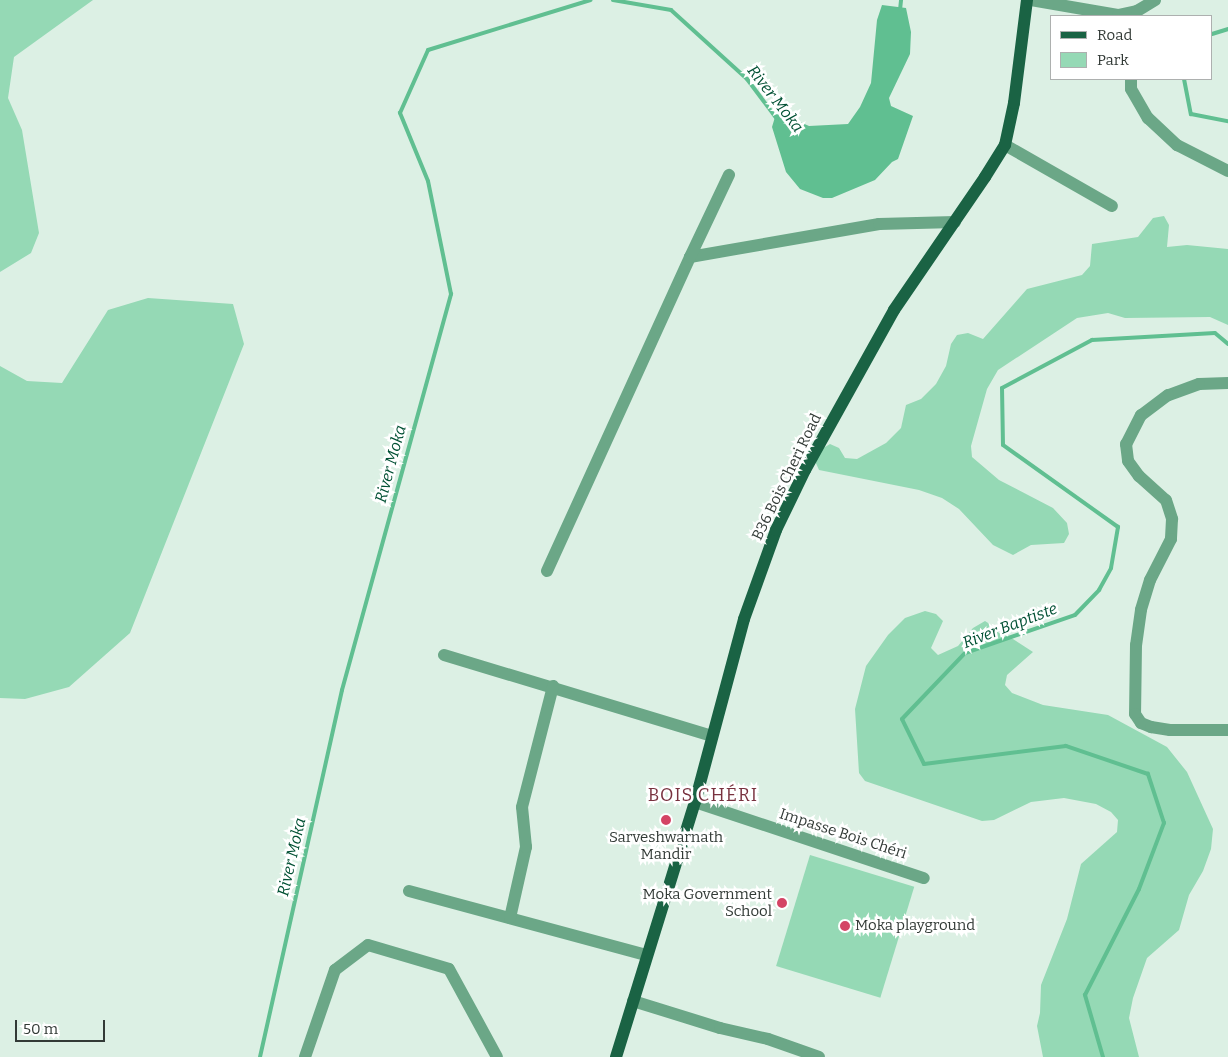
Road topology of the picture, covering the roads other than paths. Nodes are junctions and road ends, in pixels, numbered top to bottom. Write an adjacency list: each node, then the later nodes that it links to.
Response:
1 (1027, 0): 7 (main road, B36 Bois Cheri Road)
2 (1031, 0): 5 (street)
3 (1155, 0): 4 (street)
4 (1137, 14)
5 (1113, 15)
6 (1131, 80): 8 (street)
7 (1005, 145): 10 (street); 11 (main road, B36 Bois Cheri Road)
8 (1228, 171)
9 (730, 175): 12 (street)
10 (1112, 206)
11 (955, 222): 12 (street); 18 (main road, B36 Bois Cheri Road)
12 (690, 257): 14 (street)
13 (1228, 383): 17 (street)
14 (547, 571)
15 (444, 655): 16 (street)
16 (553, 686): 18 (street); 22 (street)
17 (1228, 730)
18 (712, 736): 19 (main road, B36 Bois Cheri Road)
19 (695, 802): 20 (street, Impasse Bois Chéri); 23 (main road, B36 Bois Cheri Road)
20 (924, 878)
21 (409, 891): 22 (street)
22 (510, 918): 23 (street)
23 (646, 955): 24 (main road, B36 Bois Cheri Road)
24 (633, 1001): 27 (main road, B36 Bois Cheri Road); 28 (street)
25 (305, 1057): 26 (street)
26 (497, 1057)
27 (616, 1057)
28 (819, 1057)

